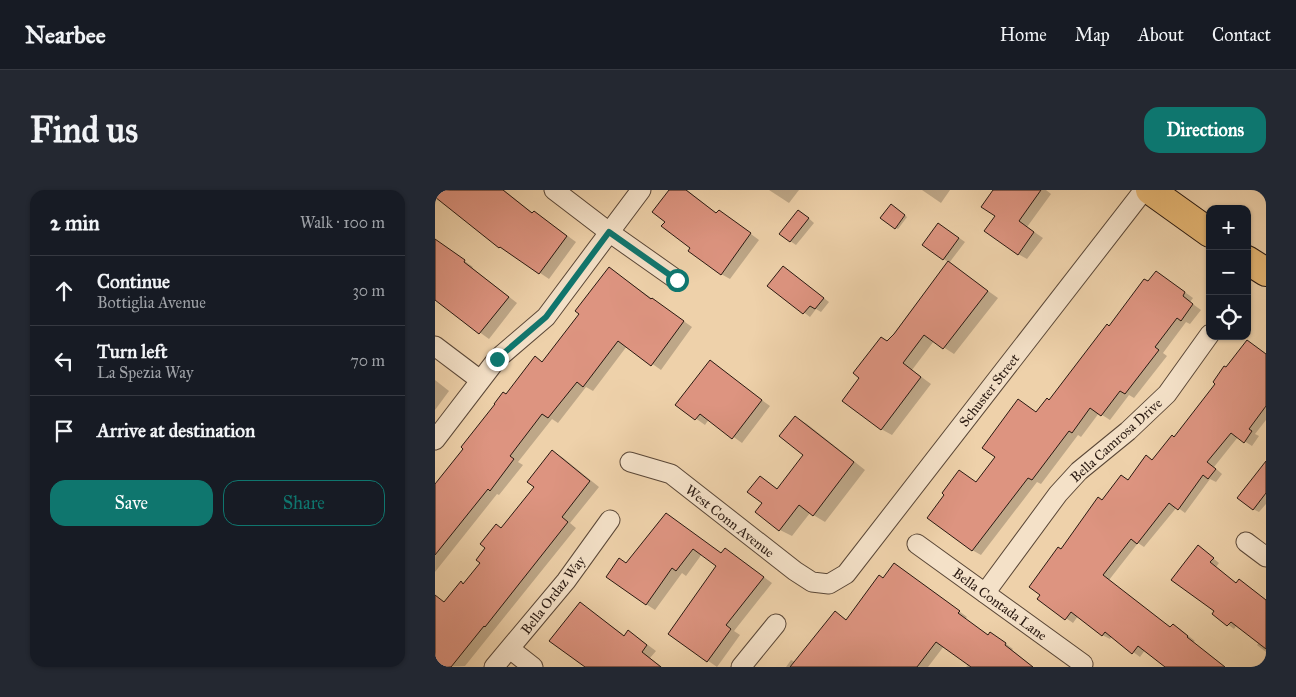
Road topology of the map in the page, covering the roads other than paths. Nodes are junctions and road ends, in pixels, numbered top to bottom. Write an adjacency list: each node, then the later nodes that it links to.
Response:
1 (554, 190): 6 (street)
2 (641, 190): 6 (street)
3 (1144, 190): 17 (street, Schuster Street)
4 (1150, 190): 5 (main road)
5 (1206, 230)
6 (609, 232): 7 (street); 10 (street)
7 (677, 280)
8 (1206, 340): 18 (street, Bella Camrosa Drive)
9 (435, 346): 10 (street)
10 (480, 380): 11 (street)
11 (435, 440)
12 (630, 462): 17 (street, West Conn Avenue)
13 (610, 520): 20 (street, Bella Ordaz Way)
14 (1246, 542): 16 (street)
15 (917, 544): 18 (street, Bella Contada Lane)
16 (1266, 557)
17 (829, 584)
18 (985, 593): 21 (street, Bella Contada Lane)
19 (776, 624): 24 (street)
20 (510, 649): 22 (street, Bella Ordaz Way); 23 (street)
21 (1083, 664)
22 (494, 667)
23 (533, 667)
24 (741, 667)

